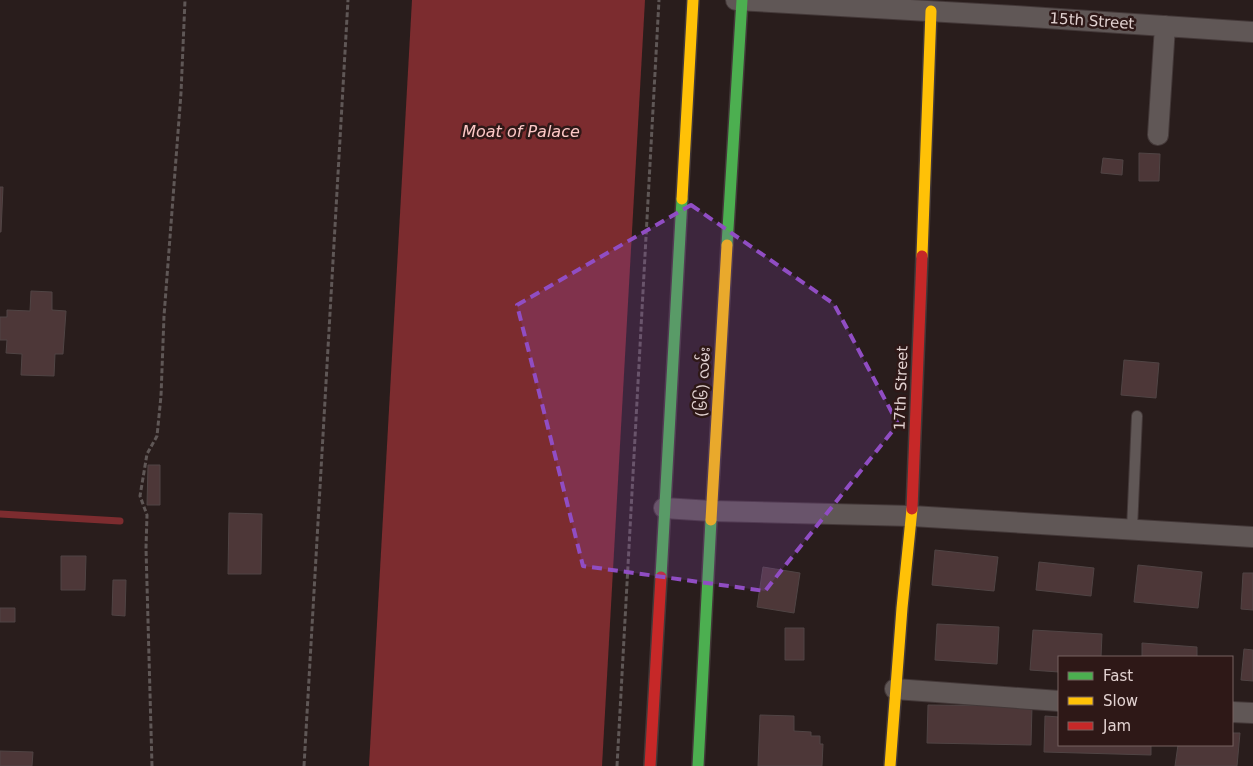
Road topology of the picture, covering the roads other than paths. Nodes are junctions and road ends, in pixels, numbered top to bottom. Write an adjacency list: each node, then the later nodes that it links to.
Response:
1 (693, 0): 10 (main road, (၆၆) လမ်း)
2 (736, 0): 3 (street, 15th Street)
3 (742, 0): 5 (street, 15th Street); 11 (main road, (၆၆) လမ်း)
4 (1015, 8): 5 (street, 15th Street); 6 (street, 15th Street)
5 (931, 11): 12 (main road, 17th Street)
6 (1165, 26): 7 (street, 15th Street); 8 (street)
7 (1253, 32)
8 (1158, 134)
9 (1137, 416): 13 (lane)
10 (664, 508): 11 (street); 19 (main road, (၆၆) လမ်း)
11 (711, 511): 12 (street); 20 (main road, (၆၆) လမ်း)
12 (912, 516): 13 (street); 15 (main road, 17th Street)
13 (1132, 529): 14 (street)
14 (1253, 537)
15 (895, 689): 16 (street); 21 (main road, 17th Street)
16 (1058, 701)
17 (1233, 712): 18 (street)
18 (1253, 713)
19 (650, 766)
20 (698, 766)
21 (890, 766)

